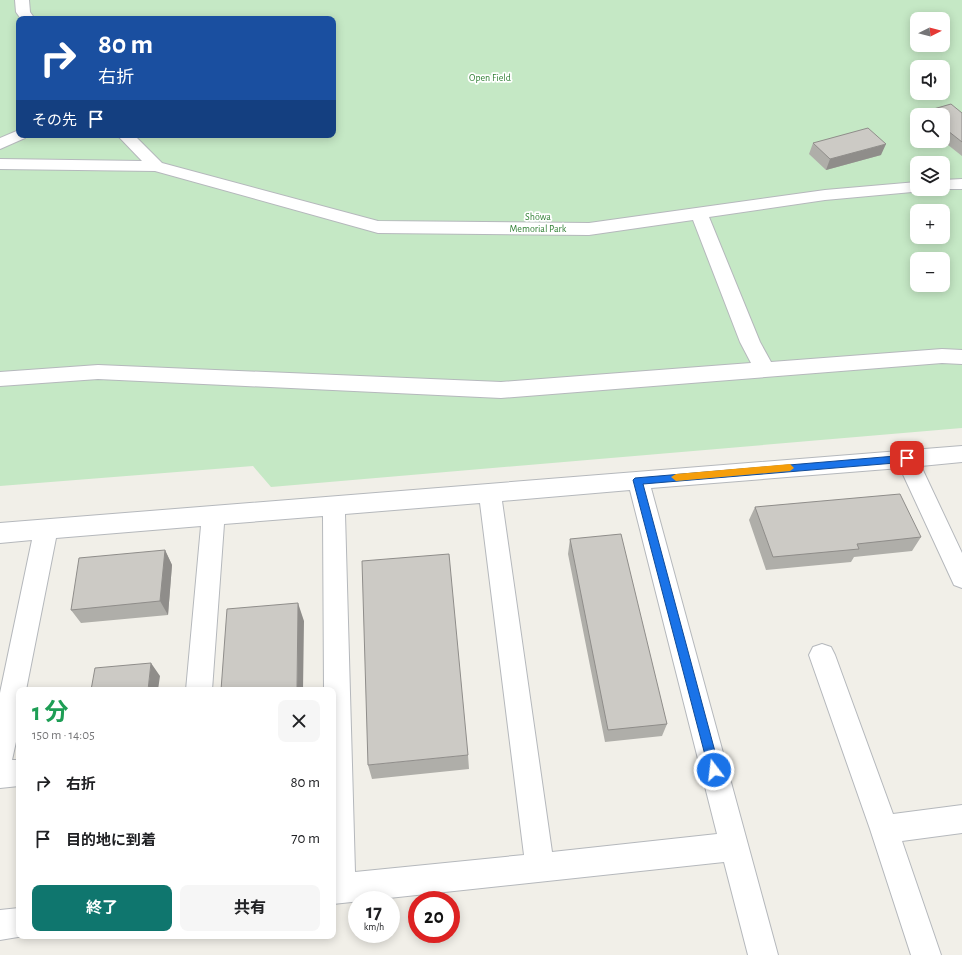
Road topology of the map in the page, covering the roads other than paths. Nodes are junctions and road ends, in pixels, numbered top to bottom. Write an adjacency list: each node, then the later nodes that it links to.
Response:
1 (22, 0): 2 (street)
2 (26, 16)
3 (16, 136): 5 (street)
4 (128, 138): 7 (street)
5 (0, 144)
6 (0, 164): 7 (street)
7 (156, 166): 11 (street)
8 (962, 184): 9 (street)
9 (950, 185)
10 (910, 189): 11 (street)
11 (699, 213): 13 (street)
12 (962, 357): 13 (street)
13 (765, 370): 14 (street)
14 (0, 379)
15 (962, 454): 16 (street)
16 (907, 458): 17 (street); 23 (street)
17 (638, 480): 18 (street); 33 (street)
18 (490, 493): 19 (street); 34 (street)
19 (334, 506): 20 (street); 26 (street)
20 (213, 516): 21 (street); 25 (street)
21 (46, 530): 22 (street); 27 (street)
22 (0, 533)
23 (959, 565)
24 (822, 655): 32 (street)
25 (199, 687)
26 (335, 687)
27 (0, 756)
28 (336, 761): 35 (street)
29 (16, 773): 30 (street)
30 (0, 775)
31 (962, 819): 32 (street)
32 (884, 829): 39 (street)
33 (734, 847): 34 (street); 38 (street)
34 (540, 867): 35 (street)
35 (337, 889)
36 (16, 923): 37 (street)
37 (0, 925)
38 (763, 955)
39 (926, 955)

